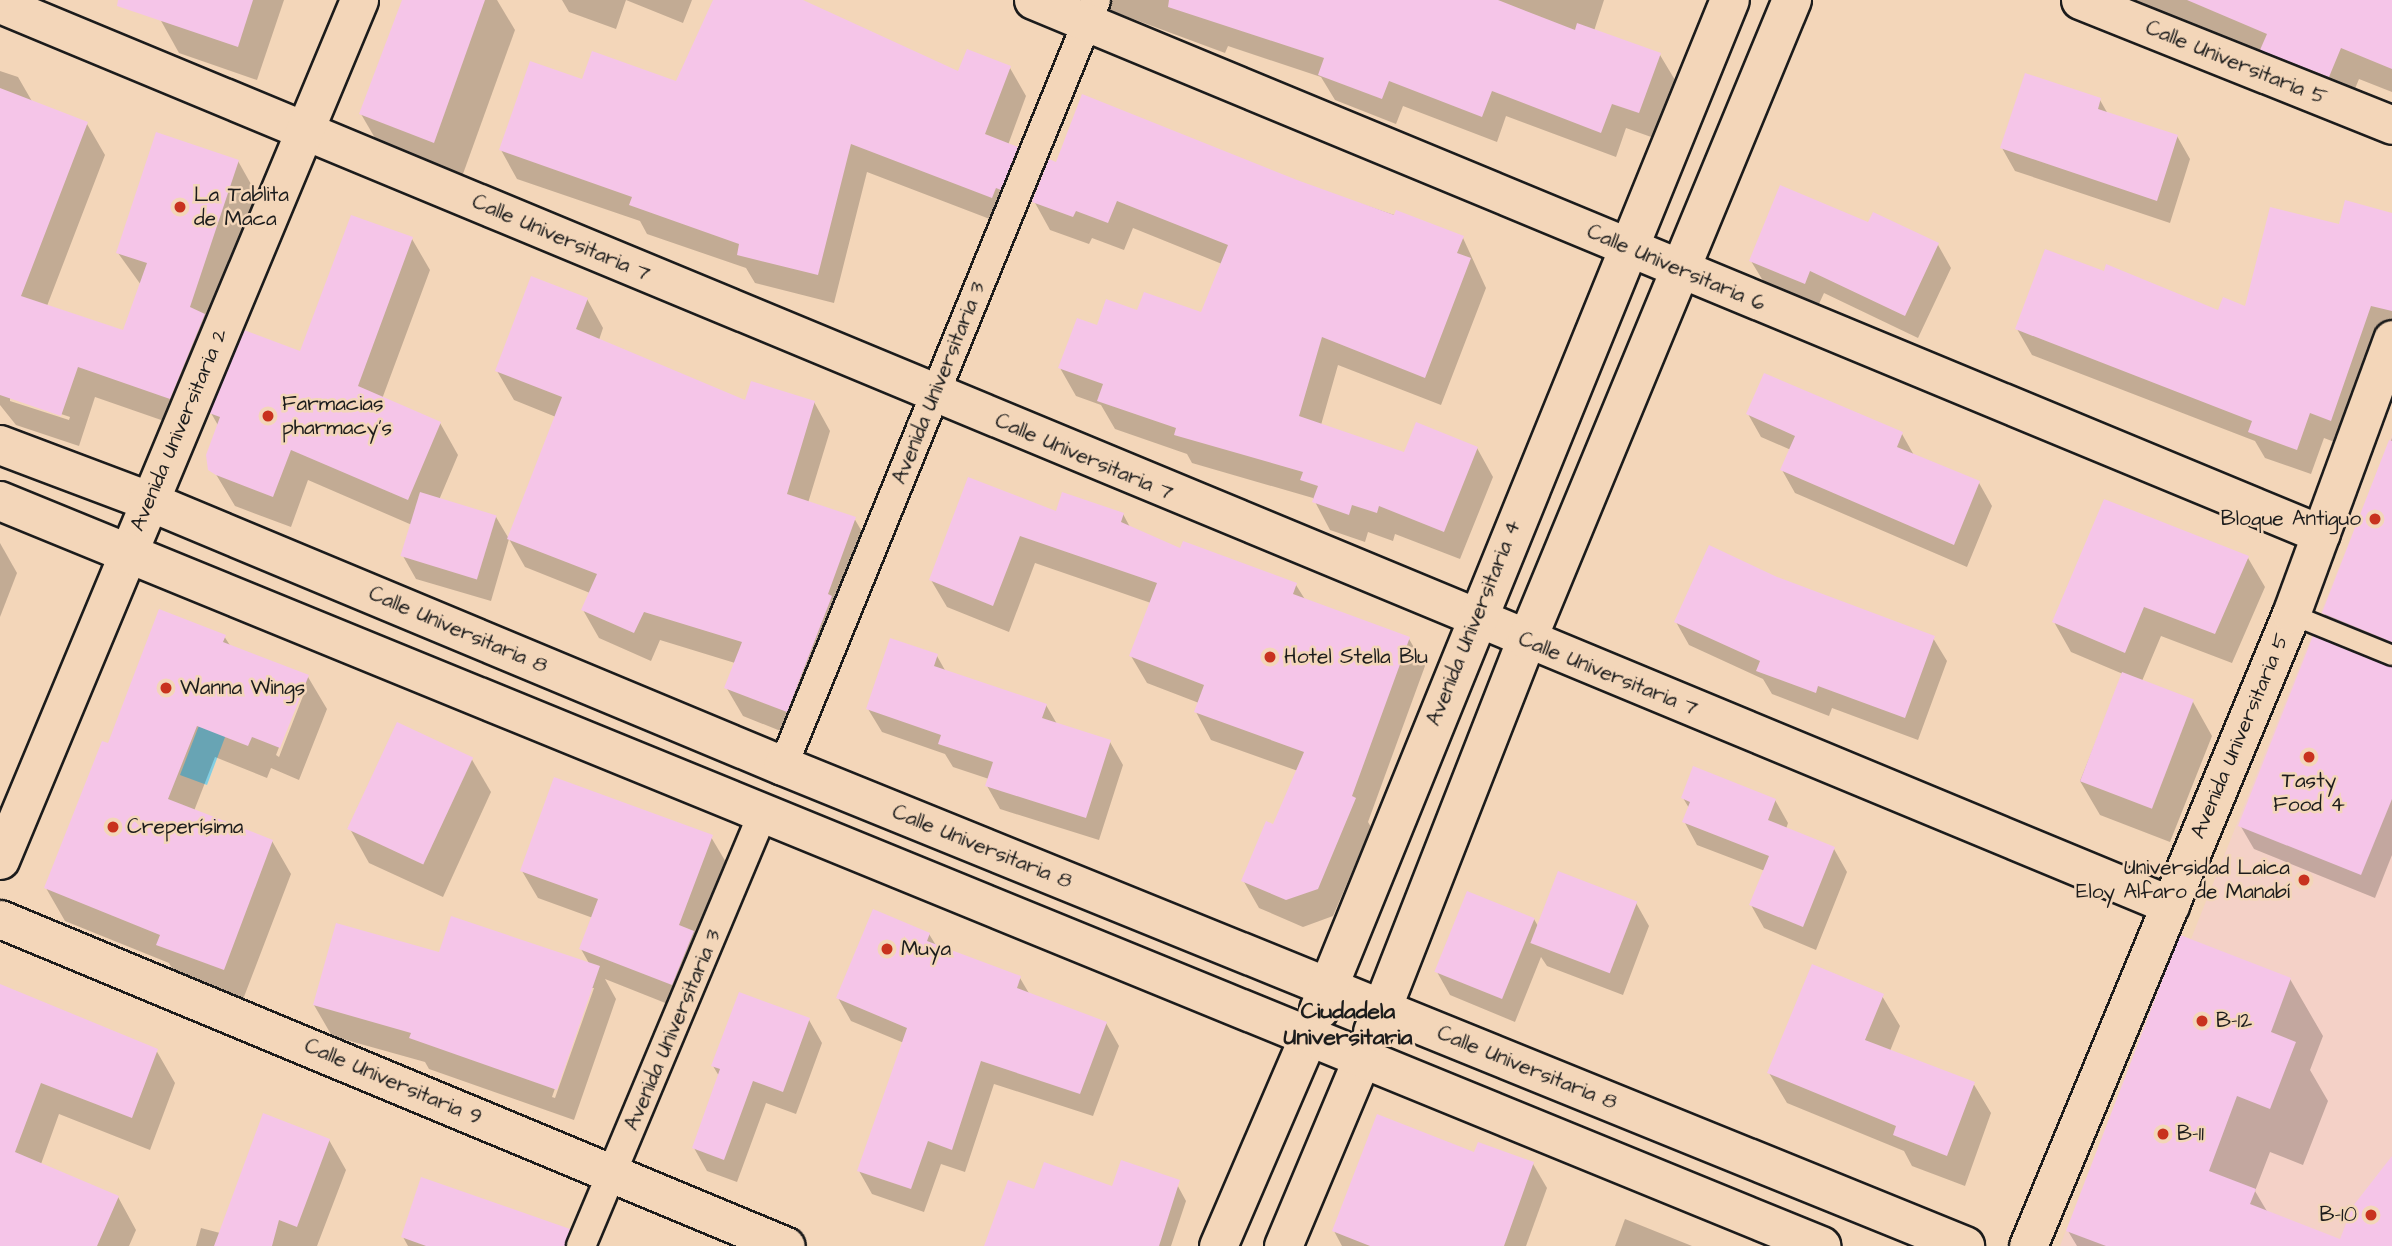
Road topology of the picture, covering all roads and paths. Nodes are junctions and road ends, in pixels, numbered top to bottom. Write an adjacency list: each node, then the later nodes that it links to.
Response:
1 (359, 0): 9 (street, Avenida Universitaria 2)
2 (1033, 0): 7 (street, Calle Universitaria 6)
3 (1730, 0): 10 (street, Avenida Universitaria 4)
4 (1793, 0): 11 (street)
5 (2080, 0): 8 (street, Calle Universitaria 5)
6 (0, 4): 9 (street, Calle Universitaria 7)
7 (1093, 11): 10 (street, Calle Universitaria 6); 13 (street, Avenida Universitaria 3)
8 (2392, 125)
9 (304, 131): 13 (street, Calle Universitaria 7); 16 (street, Avenida Universitaria 2)
10 (1627, 247): 11 (street, Calle Universitaria 6); 20 (street, Avenida Universitaria 4)
11 (1682, 271): 17 (street, Calle Universitaria 6); 22 (street)
12 (2392, 339): 17 (street, Avenida Universitaria 5)
13 (934, 394): 20 (street, Calle Universitaria 7); 25 (street, Avenida Universitaria 3)
14 (0, 445): 16 (street, Calle Universitaria 8)
15 (0, 501): 18 (street)
16 (148, 501): 18 (street, Avenida Universitaria 2); 21 (street, Calle Universitaria 8)
17 (2321, 534): 19 (street, Avenida Universitaria 5)
18 (128, 555): 24 (street); 27 (street, Avenida Universitaria 2)
19 (2291, 614): 23 (lane); 28 (street, Avenida Universitaria 5)
20 (1475, 619): 22 (street, Calle Universitaria 7); 30 (street, Avenida Universitaria 4)
21 (480, 639): 24 (street); 25 (street, Calle Universitaria 8)
22 (1527, 640): 28 (street, Calle Universitaria 7); 31 (street)
23 (2392, 655)
24 (458, 689): 26 (street)
25 (783, 766): 26 (street); 30 (street, Calle Universitaria 8)
26 (764, 814): 32 (street); 34 (street, Avenida Universitaria 3)
27 (0, 860)
28 (2170, 905): 41 (street, Avenida Universitaria 5)
29 (0, 919): 34 (street, Calle Universitaria 9)
30 (1328, 987): 31 (street, Calle Universitaria 8); 32 (street, Avenida Universitaria 4)
31 (1382, 1010): 33 (street); 40 (street, Calle Universitaria 8)
32 (1308, 1037): 33 (street); 37 (street, Avenida Universitaria 4)
33 (1361, 1060): 38 (street); 39 (street)
34 (613, 1174): 35 (street, Avenida Universitaria 3); 36 (street, Calle Universitaria 9)
35 (581, 1246)
36 (786, 1246)
37 (1218, 1246)
38 (1283, 1246)
39 (1821, 1246)
40 (1965, 1246)
41 (2028, 1246)

